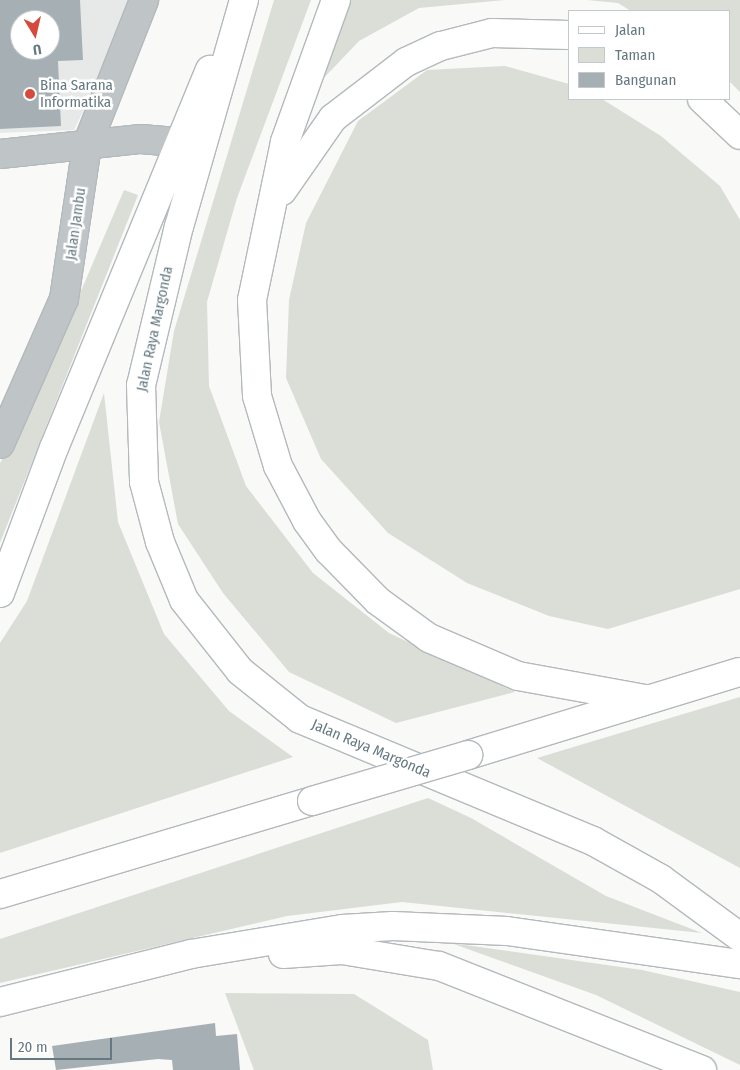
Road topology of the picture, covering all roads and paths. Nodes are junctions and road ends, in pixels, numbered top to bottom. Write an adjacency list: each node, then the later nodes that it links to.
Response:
1 (144, 0): 8 (street, Jalan Jambu)
2 (243, 0): 7 (main road); 16 (main road, Jalan Raya Margonda)
3 (336, 0): 10 (main road)
4 (568, 35): 10 (main road)
5 (703, 100): 6 (main road)
6 (740, 135)
7 (176, 142): 8 (street); 12 (main road)
8 (87, 145): 9 (street); 11 (street, Jalan Jambu)
9 (0, 154)
10 (262, 236): 14 (main road)
11 (0, 444)
12 (0, 593)
13 (740, 672): 14 (main road)
14 (645, 699): 15 (main road, bridge)
15 (0, 894)
16 (740, 937)
17 (740, 964): 18 (main road)
18 (96, 976): 19 (main road); 20 (main road)
19 (0, 1002)
20 (702, 1070)

